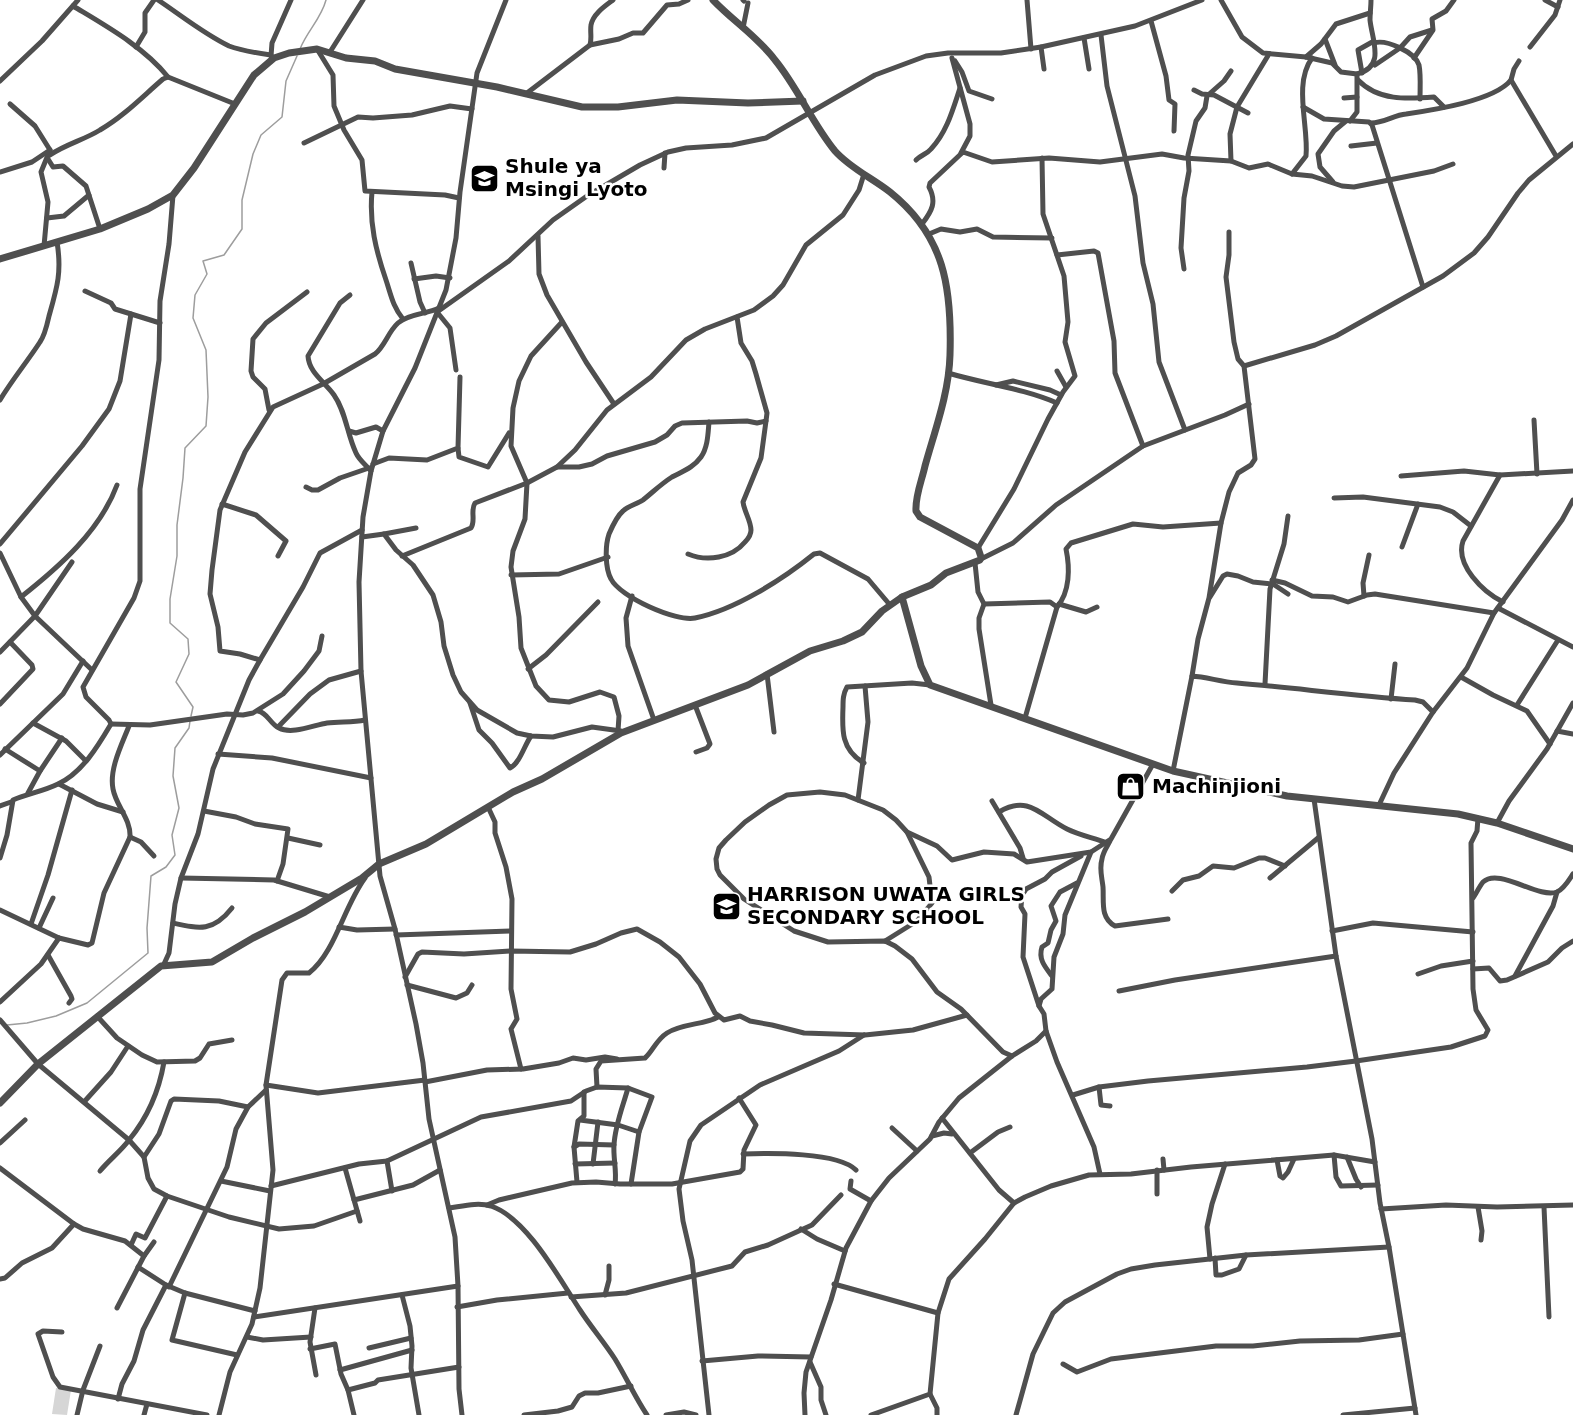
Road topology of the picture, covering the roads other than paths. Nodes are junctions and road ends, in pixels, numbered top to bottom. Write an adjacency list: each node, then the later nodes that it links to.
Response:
1 (78, 0): 17 (street)
2 (156, 0): 28 (street); 38 (street)
3 (291, 0): 38 (street)
4 (363, 0): 34 (street)
5 (506, 0): 50 (street)
6 (613, 0): 27 (street)
7 (688, 0): 27 (street)
8 (713, 0): 21 (street)
9 (1027, 0): 33 (street)
10 (1202, 0): 20 (street)
11 (1221, 0): 35 (street)
12 (1371, 0): 19 (street)
13 (1454, 0): 22 (street)
14 (1545, 0): 18 (street)
15 (1560, 0): 18 (street)
16 (745, 1): 21 (street)
17 (73, 6): 28 (street); 49 (street)
18 (1558, 7): 30 (street)
19 (1370, 13): 25 (street); 26 (street)
20 (1151, 21): 23 (street); 71 (street)
21 (743, 28): 59 (street)
22 (1433, 30): 31 (street); 39 (street)
23 (1101, 35): 24 (street); 81 (street)
24 (1084, 38): 29 (street); 44 (street)
25 (1325, 39): 37 (street); 41 (street)
26 (1374, 42): 31 (street); 42 (street); 46 (street)
27 (590, 45): 53 (street)
28 (136, 47): 47 (street)
29 (1041, 47): 33 (street); 43 (street)
30 (1530, 47)
31 (1400, 48): 39 (street); 42 (street)
32 (317, 49): 34 (street); 38 (street); 70 (street)
33 (1031, 49): 36 (street)
34 (330, 52): 50 (street)
35 (1269, 54): 37 (street); 62 (street)
36 (950, 56): 51 (street); 57 (street); 66 (street)
37 (1309, 57): 41 (street); 63 (street)
38 (271, 58): 61 (street)
39 (1414, 58): 58 (street)
40 (1519, 61): 48 (street)
41 (1335, 65): 46 (street)
42 (1373, 66): 46 (street)
43 (1044, 69)
44 (1089, 69)
45 (1231, 71): 54 (street)
46 (1359, 76): 55 (street); 58 (street)
47 (168, 77): 61 (street); 78 (street)
48 (1511, 80): 64 (street); 79 (street)
49 (0, 81)
50 (476, 83): 53 (street); 65 (street)
51 (961, 86): 77 (street); 83 (street)
52 (1194, 90): 54 (street)
53 (526, 93): 59 (street)
54 (1209, 94): 62 (street); 82 (street)
55 (1357, 97): 56 (street); 68 (street)
56 (1344, 98)
57 (992, 99)
58 (1420, 99): 64 (street)
59 (803, 101): 66 (street)
60 (10, 104): 78 (street)
61 (235, 104): 94 (street)
62 (1237, 107): 67 (street); 84 (street)
63 (1303, 107): 68 (street); 89 (street)
64 (1444, 107): 69 (street)
65 (472, 109): 70 (street); 95 (street)
66 (809, 111): 76 (street); 88 (street)
67 (1248, 113)
68 (1348, 121): 69 (street); 91 (street)
69 (1371, 123): 73 (street)
70 (342, 124): 72 (street); 92 (street)
71 (1174, 131)
72 (304, 143)
73 (1377, 143): 75 (street); 90 (street)
74 (1573, 144): 79 (street)
75 (1351, 146)
76 (665, 153): 86 (street); 101 (street)
77 (961, 153): 80 (street); 97 (street)
78 (49, 155): 87 (street); 93 (street); 96 (street)
79 (1556, 156): 111 (street)
80 (1042, 158): 81 (street); 102 (street)
81 (1126, 158): 82 (street); 139 (street)
82 (1189, 159): 84 (street); 108 (street)
83 (916, 160)
84 (1231, 161): 89 (street)
85 (1453, 164): 90 (street)
86 (664, 168)
87 (0, 172)
88 (864, 174): 97 (street); 118 (street)
89 (1293, 174): 91 (street)
90 (1388, 181): 91 (street); 111 (street)
91 (1334, 183)
92 (372, 192): 95 (street); 119 (street)
93 (89, 195): 96 (street); 98 (street)
94 (173, 195): 98 (street); 121 (street)
95 (459, 198): 109 (street)
96 (47, 218): 104 (street)
97 (922, 224): 100 (street)
98 (100, 229): 103 (street)
99 (1229, 232): 122 (street)
100 (929, 234): 102 (street); 125 (street)
101 (538, 236): 115 (street); 120 (street)
102 (1052, 238): 105 (street)
103 (57, 243): 104 (street); 131 (street)
104 (44, 246): 106 (street)
105 (1057, 255): 129 (street); 143 (street)
106 (0, 259)
107 (411, 263): 110 (street)
108 (1184, 269)
109 (450, 278): 110 (street); 115 (street)
110 (414, 279): 117 (street)
111 (1423, 287): 122 (street)
112 (85, 291): 116 (street)
113 (307, 292): 135 (street)
114 (350, 295): 127 (street)
115 (438, 310): 117 (street); 123 (street); 141 (street)
116 (131, 314): 121 (street); 164 (street)
117 (425, 314): 119 (street)
118 (737, 317): 133 (street); 137 (street)
119 (403, 319): 127 (street)
120 (562, 322): 133 (street); 142 (street)
121 (160, 323): 201 (street)
122 (1244, 366): 134 (street)
123 (456, 370)
124 (1057, 371): 129 (street)
125 (948, 373): 128 (street); 166 (street)
126 (460, 377): 144 (street)
127 (323, 384): 135 (street); 140 (street)
128 (994, 385): 130 (street); 132 (street)
129 (1066, 387): 130 (street)
130 (1061, 395): 132 (street)
131 (0, 400)
132 (1057, 403): 166 (street)
133 (614, 404): 145 (street)
134 (1249, 404): 139 (street); 159 (street)
135 (268, 411): 156 (street)
136 (1534, 420): 148 (street)
137 (766, 421): 138 (street); 167 (street)
138 (709, 422): 145 (street); 172 (street)
139 (1185, 430): 143 (street)
140 (349, 431): 141 (street); 146 (street)
141 (383, 431): 146 (street)
142 (510, 431): 144 (street); 151 (street)
143 (1143, 447): 173 (street)
144 (458, 448): 146 (street)
145 (557, 467): 151 (street)
146 (371, 468): 153 (street); 162 (street)
147 (1573, 471): 148 (street)
148 (1537, 474): 149 (street)
149 (1500, 475): 150 (street); 160 (street)
150 (1401, 476)
151 (526, 483): 171 (street); 176 (street)
152 (117, 484): 181 (street)
153 (306, 487)
154 (1334, 498): 157 (street)
155 (1573, 500): 185 (street)
156 (222, 504): 170 (street); 197 (street)
157 (1418, 504): 160 (street); 165 (street)
158 (1288, 516): 177 (street)
159 (1221, 523): 183 (street); 188 (street)
160 (1471, 526): 185 (street)
161 (416, 528): 163 (street)
162 (362, 533): 163 (street); 197 (street); 202 (street)
163 (384, 534): 171 (street)
164 (0, 544)
165 (1402, 547)
166 (978, 548): 173 (street)
167 (688, 554)
168 (0, 555): 181 (street)
169 (1369, 555): 180 (street)
170 (278, 556)
171 (402, 556): 210 (street)
172 (608, 557): 176 (street); 179 (street)
173 (981, 559): 175 (street)
174 (72, 562): 191 (street)
175 (975, 564): 182 (street); 186 (street)
176 (511, 575): 200 (street)
177 (1271, 582): 178 (street); 180 (street); 183 (street); 206 (street)
178 (1288, 594)
179 (632, 596): 187 (street); 221 (street)
180 (1364, 596): 190 (street)
181 (21, 597): 191 (street)
182 (902, 597): 187 (street); 207 (street)
183 (1209, 598): 204 (street)
184 (598, 602): 200 (street)
185 (1503, 602): 190 (street)
186 (984, 604): 188 (street); 214 (street)
187 (890, 605): 203 (street)
188 (1058, 606): 189 (street); 219 (street)
189 (1097, 607)
190 (1496, 611): 193 (street); 205 (street)
191 (34, 616): 194 (street); 198 (street)
192 (322, 636): 216 (street)
193 (1558, 640): 195 (street); 215 (street)
194 (10, 642): 196 (street); 212 (street)
195 (1573, 647)
196 (0, 652)
197 (260, 660): 218 (street)
198 (83, 662): 201 (street); 222 (street)
199 (1395, 664): 209 (street)
200 (528, 669): 226 (street)
201 (92, 670): 223 (street)
202 (361, 671): 220 (street); 225 (street)
203 (768, 674): 213 (street); 228 (street)
204 (1191, 676): 206 (street); 241 (street)
205 (1461, 677): 215 (street); 217 (street)
206 (1265, 684): 209 (street)
207 (930, 685): 208 (street); 214 (street)
208 (865, 686): 238 (street); 238 (street)
209 (1391, 699): 217 (street)
210 (470, 703): 230 (street); 230 (street)
211 (1573, 703): 227 (street)
212 (0, 704)
213 (695, 705): 221 (street); 234 (street)
214 (991, 705): 219 (street)
215 (1517, 705): 232 (street)
216 (256, 711): 218 (street); 225 (street)
217 (1433, 712): 250 (street)
218 (235, 714): 224 (street); 235 (street)
219 (1025, 718): 239 (street)
220 (365, 720): 225 (street); 242 (street)
221 (654, 720): 226 (street)
222 (33, 723): 231 (street); 233 (street)
223 (111, 724): 224 (street); 237 (street)
224 (129, 726): 254 (street)
225 (278, 727)
226 (621, 731): 230 (street); 252 (street)
227 (1557, 731): 229 (street); 232 (street)
228 (774, 732)
229 (1573, 734)
230 (531, 736)
231 (62, 738): 237 (street); 240 (street)
232 (1550, 744): 257 (street)
233 (5, 749): 236 (street); 240 (street)
234 (696, 752)
235 (218, 754): 242 (street); 253 (street)
236 (0, 755)
237 (86, 761): 243 (street)
238 (864, 763): 247 (street)
239 (1153, 764): 241 (street); 262 (street)
240 (40, 771): 245 (street)
241 (1173, 771): 246 (street)
242 (371, 778): 269 (street)
243 (59, 784): 244 (street); 245 (street)
244 (72, 790): 254 (street); 286 (street)
245 (28, 794): 249 (street)
246 (1314, 799): 250 (street); 261 (street)
247 (858, 800): 258 (street); 294 (street)
248 (993, 801): 255 (street)
249 (11, 802): 251 (street); 267 (street)
250 (1379, 805): 256 (street)
251 (0, 806)
252 (488, 807): 269 (street); 289 (street)
253 (204, 811): 260 (street); 273 (street)
254 (123, 812): 259 (street)
255 (999, 812): 262 (street); 268 (street)
256 (1478, 818): 257 (street); 281 (street)
257 (1497, 823): 264 (street)
258 (907, 832): 268 (street); 294 (street)
259 (130, 837): 266 (street); 293 (street)
260 (288, 838): 263 (street); 275 (street)
261 (1318, 838): 270 (street); 290 (street)
262 (1109, 841): 265 (street); 284 (street)
263 (320, 845)
264 (1573, 849)
265 (1088, 853): 268 (street); 276 (street); 311 (street)
266 (154, 856)
267 (0, 858)
268 (1023, 860)
269 (379, 864): 271 (street); 291 (street)
270 (1285, 866): 274 (street); 277 (street)
271 (369, 872): 279 (street); 287 (street)
272 (1573, 874): 278 (street)
273 (181, 878): 275 (street); 285 (street)
274 (1270, 878)
275 (277, 881): 279 (street)
276 (1078, 882): 303 (street); 303 (street)
277 (1172, 891)
278 (1557, 892): 281 (street); 305 (street)
279 (331, 897): 300 (street)
280 (53, 898): 288 (street)
281 (1472, 900): 292 (street)
282 (232, 908): 285 (street)
283 (0, 910): 286 (street)
284 (1168, 919)
285 (172, 923): 300 (street)
286 (31, 924): 288 (street)
287 (339, 927): 291 (street); 327 (street)
288 (39, 928): 293 (street)
289 (511, 930): 291 (street); 296 (street)
290 (1332, 931): 292 (street); 298 (street)
291 (395, 932): 304 (street)
292 (1473, 932): 299 (street)
293 (59, 938): 297 (street)
294 (885, 941): 312 (street)
295 (1573, 941): 305 (street)
296 (510, 951): 304 (street); 314 (street); 325 (street)
297 (48, 955): 309 (street); 310 (street)
298 (1336, 956): 308 (street); 322 (street)
299 (1473, 961): 301 (street); 302 (street)
300 (164, 964): 313 (street)
301 (1473, 969): 305 (street); 322 (street)
302 (1418, 974)
303 (1052, 976): 311 (street)
304 (405, 977): 306 (street)
305 (1514, 978)
306 (407, 985): 307 (street); 326 (street)
307 (472, 985)
308 (1119, 991)
309 (0, 1002)
310 (69, 1003)
311 (1039, 1006): 316 (street)
312 (968, 1015): 317 (street); 320 (street)
313 (97, 1016): 319 (street); 324 (street)
314 (718, 1017): 317 (street); 321 (street)
315 (1, 1021): 324 (street)
316 (1046, 1031): 320 (street); 332 (street)
317 (865, 1035): 333 (street)
318 (232, 1040): 323 (street)
319 (128, 1046): 323 (street); 334 (street)
320 (1012, 1056): 338 (street)
321 (617, 1059): 325 (street); 328 (street)
322 (1356, 1061): 329 (street); 364 (street)
323 (164, 1062): 349 (street)
324 (38, 1064): 334 (street); 335 (street)
325 (521, 1069): 326 (street)
326 (425, 1081): 327 (street); 348 (street)
327 (266, 1087): 337 (street); 385 (street)
328 (597, 1087): 330 (street); 331 (street)
329 (1100, 1087): 332 (street); 336 (street)
330 (628, 1088): 342 (street); 345 (street)
331 (584, 1092): 340 (street); 348 (street)
332 (1073, 1095): 376 (street)
333 (739, 1098): 356 (street); 382 (street)
334 (84, 1102): 349 (street)
335 (0, 1103)
336 (1110, 1106)
337 (248, 1107): 359 (street); 377 (street)
338 (942, 1119): 346 (street); 347 (street)
339 (25, 1120): 350 (street)
340 (580, 1120): 341 (street); 353 (street)
341 (598, 1122): 342 (street); 351 (street)
342 (618, 1125): 345 (street); 352 (street)
343 (1010, 1127): 355 (street)
344 (892, 1128): 354 (street)
345 (639, 1132): 381 (street)
346 (954, 1134): 347 (street); 355 (street)
347 (932, 1136): 354 (street)
348 (433, 1139): 363 (street); 371 (street)
349 (129, 1140): 359 (street); 375 (street)
350 (0, 1143)
351 (594, 1145): 352 (street); 353 (street); 367 (street)
352 (614, 1145): 365 (street)
353 (574, 1147): 366 (street)
354 (917, 1151): 391 (street)
355 (970, 1153): 392 (street)
356 (743, 1154): 372 (street); 382 (street)
357 (1334, 1155): 358 (street); 361 (street); 384 (street)
358 (1347, 1156): 364 (street); 384 (street)
359 (144, 1157): 389 (street)
360 (1163, 1159): 374 (street)
361 (1294, 1159): 362 (street); 362 (street)
362 (1277, 1160): 368 (street)
363 (387, 1161): 370 (street); 386 (street)
364 (1375, 1162): 383 (street)
365 (615, 1163): 367 (street); 380 (street)
366 (575, 1164): 367 (street); 379 (street)
367 (593, 1164)
368 (1225, 1164): 374 (street); 412 (street)
369 (0, 1168): 402 (street)
370 (345, 1168): 385 (street); 390 (street)
371 (440, 1170): 386 (street); 398 (street)
372 (856, 1170)
373 (1157, 1170): 374 (street); 376 (street); 387 (street)
374 (1164, 1170)
375 (100, 1171)
376 (1100, 1174): 392 (street)
377 (221, 1181): 385 (street); 397 (street)
378 (851, 1181): 391 (street)
379 (577, 1182): 380 (street); 393 (street)
380 (615, 1184): 381 (street)
381 (632, 1184): 382 (street)
382 (680, 1184): 415 (street)
383 (1378, 1185): 384 (street); 399 (street)
384 (1361, 1186)
385 (271, 1189): 403 (street)
386 (392, 1191): 390 (street)
387 (1157, 1194)
388 (841, 1195): 404 (street)
389 (167, 1196): 397 (street); 407 (street)
390 (354, 1200): 400 (street)
391 (871, 1201): 409 (street)
392 (1014, 1203): 427 (street)
393 (487, 1205): 398 (street); 422 (street)
394 (1573, 1205): 396 (street)
395 (1478, 1207): 396 (street); 399 (street); 405 (street)
396 (1544, 1207): 429 (street)
397 (206, 1208): 403 (street); 418 (street)
398 (449, 1208): 419 (street)
399 (1382, 1209): 408 (street)
400 (357, 1211): 401 (street); 403 (street)
401 (360, 1221)
402 (74, 1224): 407 (street); 416 (street)
403 (268, 1228): 428 (street)
404 (801, 1229): 409 (street); 415 (street)
405 (1481, 1240)
406 (154, 1242): 410 (street)
407 (130, 1245): 410 (street)
408 (1389, 1247): 411 (street); 431 (street)
409 (845, 1251): 417 (street)
410 (144, 1256): 414 (street)
411 (1246, 1256): 412 (street); 412 (street)
412 (1213, 1259): 471 (street)
413 (609, 1266): 423 (street)
414 (138, 1267): 418 (street); 425 (street)
415 (693, 1275): 423 (street); 441 (street)
416 (0, 1279)
417 (834, 1284): 427 (street); 440 (street)
418 (168, 1286): 420 (street); 451 (street)
419 (458, 1286): 421 (street); 424 (street)
420 (185, 1293): 428 (street); 439 (street)
421 (402, 1295): 426 (street); 434 (street)
422 (570, 1295): 423 (street); 424 (street); 447 (street)
423 (605, 1295)
424 (457, 1307): 443 (street)
425 (117, 1308)
426 (315, 1308): 428 (street); 433 (street)
427 (938, 1313): 450 (street)
428 (255, 1314): 432 (street)
429 (1549, 1317)
430 (62, 1332): 448 (street)
431 (1403, 1334): 442 (street); 453 (street)
432 (247, 1337): 433 (street); 439 (street)
433 (311, 1337): 437 (street)
434 (411, 1338): 436 (street); 438 (street)
435 (100, 1346): 448 (street)
436 (369, 1348)
437 (310, 1349): 444 (street); 446 (street)
438 (412, 1350): 444 (street); 445 (street)
439 (237, 1355): 458 (street)
440 (811, 1360): 441 (street); 467 (street); 468 (street)
441 (702, 1361): 466 (street)
442 (1063, 1364)
443 (459, 1366): 445 (street); 461 (street)
444 (340, 1370): 449 (street)
445 (411, 1374): 449 (street); 460 (street)
446 (316, 1375)
447 (631, 1386): 462 (street); 463 (street)
448 (83, 1390): 451 (street); 455 (street)
449 (348, 1390): 459 (street)
450 (930, 1394): 469 (street); 470 (street)
451 (118, 1399): 452 (street)
452 (147, 1404): 456 (street); 457 (street)
453 (1415, 1408): 454 (street); 473 (street)
454 (1364, 1414): 472 (street)
455 (77, 1415)
456 (144, 1415)
457 (207, 1415)
458 (219, 1415)
459 (354, 1415)
460 (419, 1415)
461 (462, 1415)
462 (524, 1415)
463 (647, 1415)
464 (666, 1415): 465 (street)
465 (696, 1415)
466 (709, 1415)
467 (805, 1415)
468 (826, 1415)
469 (871, 1415)
470 (937, 1415)
471 (1016, 1415)
472 (1343, 1415)
473 (1416, 1415)

